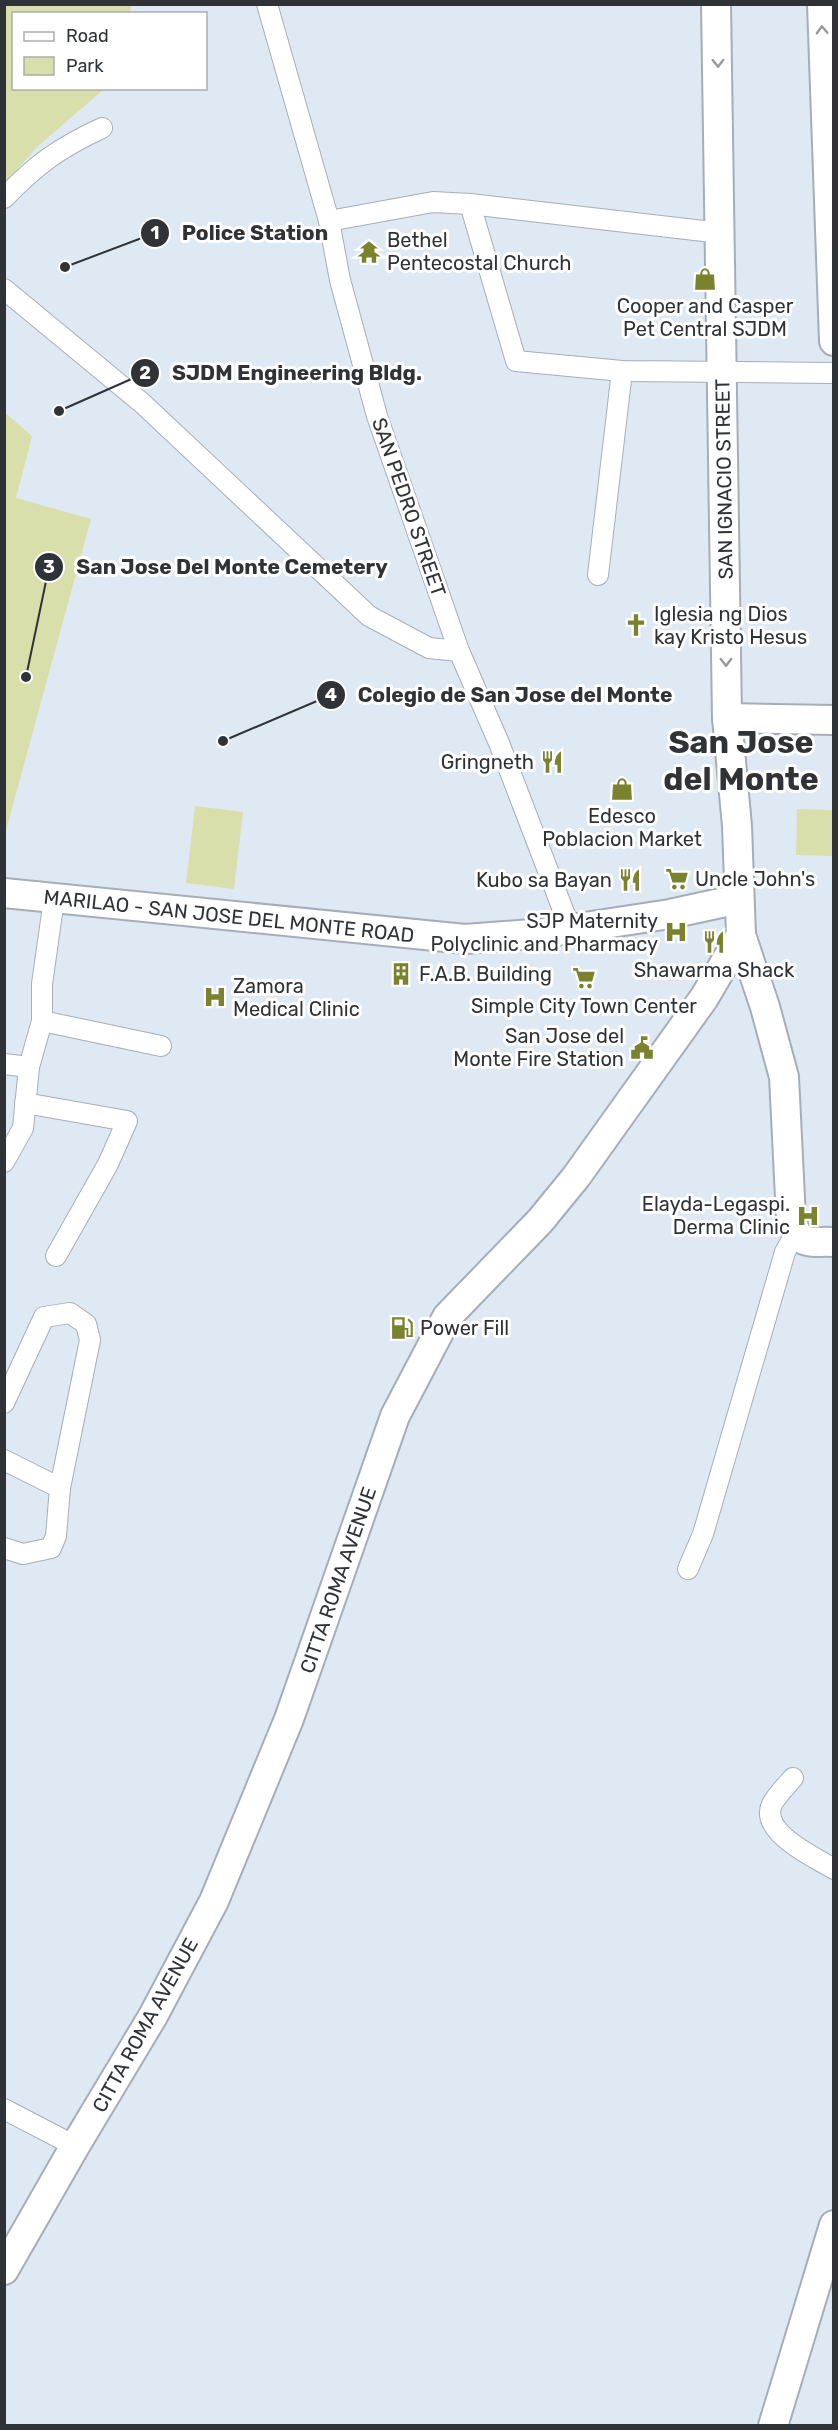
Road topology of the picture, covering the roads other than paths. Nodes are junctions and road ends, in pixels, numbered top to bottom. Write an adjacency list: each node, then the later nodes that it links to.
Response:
1 (267, 4): 7 (street, SAN PEDRO STREET)
2 (716, 4): 8 (street, SAN IGNACIO STREET, one-way to 8)
3 (822, 4): 10 (street, one-way to 3)
4 (102, 129): 5 (street)
5 (4, 198)
6 (470, 204): 7 (street); 8 (street); 11 (street)
7 (329, 221): 15 (street, SAN PEDRO STREET)
8 (721, 233): 12 (street, SAN IGNACIO STREET)
9 (4, 289): 15 (street)
10 (834, 341)
11 (622, 371): 12 (street); 14 (street)
12 (722, 373): 13 (street); 16 (street, SAN IGNACIO STREET, one-way to 16)
13 (834, 373)
14 (598, 575)
15 (459, 651): 21 (street, SAN PEDRO STREET)
16 (727, 718): 17 (street); 20 (street, SAN IGNACIO STREET)
17 (834, 720)
18 (4, 893): 19 (street, MARILAO - SAN JOSE DEL MONTE ROAD)
19 (54, 899): 21 (street, MARILAO - SAN JOSE DEL MONTE ROAD); 23 (street)
20 (739, 899): 21 (street, MARILAO - SAN JOSE DEL MONTE ROAD); 22 (street, SAN IGNACIO STREET)
21 (570, 928)
22 (741, 935): 29 (street, SAN IGNACIO STREET); 40 (street, CITTA ROMA AVENUE)
23 (42, 1021): 24 (street); 26 (street)
24 (161, 1046)
25 (4, 1064): 26 (street)
26 (29, 1067): 27 (street)
27 (26, 1103): 28 (street); 31 (street)
28 (4, 1162)
29 (795, 1234): 30 (street); 36 (street)
30 (834, 1242)
31 (56, 1256)
32 (4, 1403): 34 (street)
33 (4, 1460): 34 (street)
34 (60, 1488): 35 (street)
35 (4, 1548)
36 (688, 1569)
37 (793, 1778): 38 (street)
38 (834, 1869)
39 (4, 2109): 40 (street)
40 (75, 2146): 42 (street, CITTA ROMA AVENUE)
41 (834, 2225): 43 (street)
42 (4, 2270)
43 (773, 2426)

